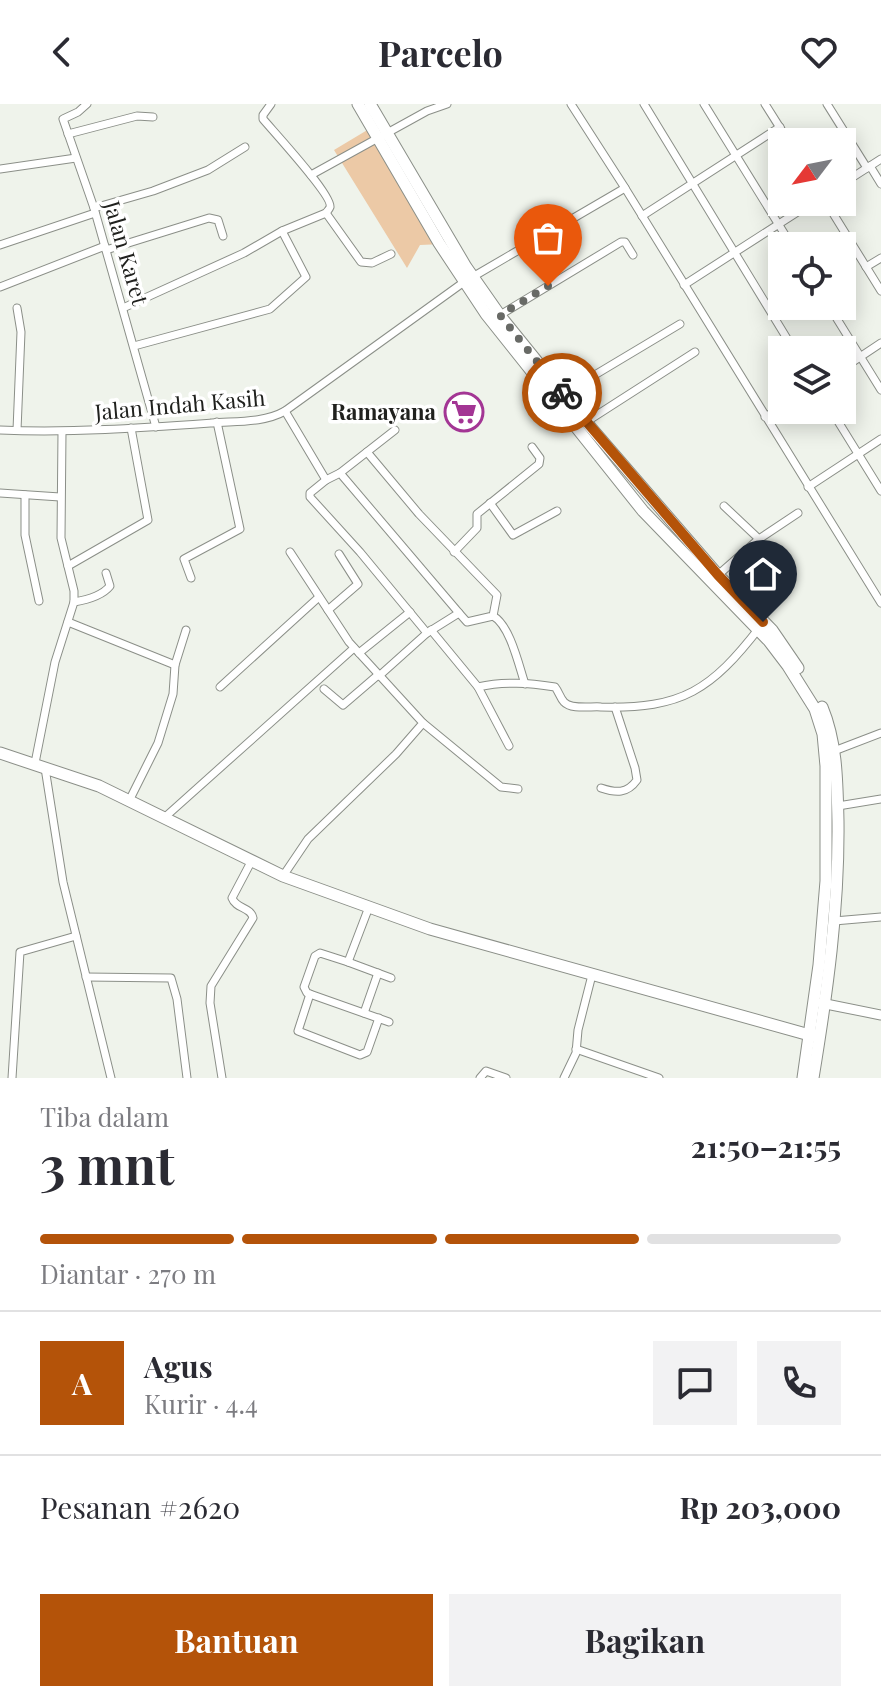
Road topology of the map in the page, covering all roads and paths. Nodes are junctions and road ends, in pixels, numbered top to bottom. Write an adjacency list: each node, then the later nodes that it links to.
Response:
1 (87, 104): 13 (street)
2 (271, 104): 21 (street)
3 (358, 104): 14 (main road)
4 (370, 104): 14 (main road)
5 (447, 104): 14 (street)
6 (571, 104): 25 (street)
7 (644, 104): 23 (street)
8 (704, 104): 16 (street)
9 (765, 104): 12 (street)
10 (827, 104): 19 (street)
11 (153, 117): 13 (street)
12 (780, 127): 16 (street)
13 (68, 134): 17 (street, Jalan Karet)
14 (383, 135): 21 (street); 42 (main road)
15 (245, 147): 26 (street)
16 (736, 155): 23 (street); 31 (street)
17 (76, 158): 20 (street); 26 (street, Jalan Karet)
18 (881, 159): 19 (street)
19 (868, 167): 22 (street); 24 (street)
20 (0, 169)
21 (311, 175): 27 (street)
22 (856, 175)
23 (693, 184): 28 (street); 37 (street)
24 (881, 184)
25 (625, 188): 28 (street); 42 (street, Jalan Indah Kasih)
26 (95, 210): 35 (street); 36 (street, Jalan Karet)
27 (326, 213): 32 (street); 38 (street)
28 (642, 216): 43 (street)
29 (791, 216): 31 (street)
30 (835, 216): 41 (street)
31 (779, 224): 33 (street); 37 (street)
32 (282, 231): 47 (street); 53 (street)
33 (784, 232)
34 (223, 236): 36 (street)
35 (0, 245)
36 (106, 248): 44 (street); 47 (street, Jalan Karet)
37 (734, 253): 43 (street); 51 (street)
38 (391, 254)
39 (633, 255): 48 (street)
40 (881, 258): 41 (street)
41 (866, 267): 45 (street)
42 (469, 280): 48 (main road); 59 (street, Jalan Indah Kasih); 103 (main road)
43 (684, 285): 61 (street)
44 (0, 287)
45 (881, 291)
46 (17, 308): 68 (street)
47 (123, 308): 53 (street, Jalan Karet)
48 (500, 315): 58 (main road)
49 (838, 320): 55 (street)
50 (680, 324): 58 (street)
51 (785, 336)
52 (881, 343): 55 (street)
53 (134, 346): 65 (street, Jalan Karet)
54 (695, 352): 63 (street)
55 (861, 357): 56 (street); 57 (street)
56 (856, 360)
57 (881, 390)
58 (563, 394): 63 (main road)
59 (285, 411): 62 (street, Jalan Indah Kasih); 76 (street)
60 (768, 415): 61 (street)
61 (765, 417): 77 (street)
62 (217, 422): 65 (street, Jalan Indah Kasih); 93 (street)
63 (586, 422): 92 (main road)
64 (840, 424): 74 (street)
65 (156, 427): 66 (street, Jalan Indah Kasih)
66 (131, 428): 70 (street, Jalan Indah Kasih); 90 (street)
67 (0, 430): 68 (street, Jalan Indah Kasih)
68 (17, 430): 70 (street, Jalan Indah Kasih)
69 (395, 430): 73 (street)
70 (62, 432): 81 (street)
71 (881, 439): 74 (street)
72 (532, 447): 82 (street)
73 (367, 452): 75 (street); 88 (street)
74 (858, 454): 77 (street); 78 (street)
75 (340, 473): 76 (street); 100 (street)
76 (326, 480): 99 (street)
77 (808, 487): 97 (street)
78 (881, 491)
79 (0, 493): 80 (street)
80 (25, 495): 81 (street); 95 (street)
81 (60, 497): 90 (street)
82 (490, 503): 84 (street); 88 (street)
83 (724, 506): 86 (street)
84 (557, 511)
85 (798, 513): 86 (street)
86 (759, 539): 92 (street)
87 (290, 552): 94 (street)
88 (454, 552): 101 (street)
89 (339, 554): 98 (street)
90 (68, 566): 96 (street)
91 (106, 573): 96 (street)
92 (718, 575): 103 (main road)
93 (191, 578)
94 (319, 597): 98 (street); 110 (street)
95 (39, 601)
96 (74, 602): 102 (street)
97 (881, 603)
98 (328, 610): 106 (street)
99 (410, 612): 105 (street); 106 (street)
100 (459, 613): 101 (street); 105 (street)
101 (493, 616): 109 (street)
102 (68, 622): 107 (street); 119 (street)
103 (761, 626): 113 (street); 117 (main road); 138 (main road)
104 (186, 630): 107 (street)
105 (429, 631): 108 (street); 111 (street)
106 (356, 651): 108 (street); 125 (street)
107 (175, 665): 123 (street)
108 (379, 675): 112 (street); 114 (street)
109 (525, 684): 111 (street); 113 (street)
110 (220, 687)
111 (478, 687): 116 (street)
112 (324, 689)
113 (615, 707): 120 (street)
114 (423, 723): 121 (street); 127 (street)
115 (881, 733): 117 (street)
116 (509, 746)
117 (834, 751): 124 (main road)
118 (0, 753): 119 (main road)
119 (40, 764): 123 (main road); 131 (street)
120 (601, 788)
121 (518, 789)
122 (881, 799): 124 (street)
123 (129, 801): 125 (main road)
124 (838, 806): 130 (main road)
125 (164, 818): 126 (main road)
126 (251, 862): 127 (main road); 148 (street)
127 (283, 876): 128 (main road)
128 (369, 907): 132 (street); 134 (main road)
129 (881, 917): 130 (street)
130 (834, 921): 138 (main road)
131 (76, 936): 135 (street); 145 (street)
132 (348, 962): 133 (street); 137 (street)
133 (378, 973): 136 (street); 139 (street)
134 (592, 975): 143 (main road); 144 (street)
135 (86, 977): 146 (street); 147 (street)
136 (391, 978)
137 (310, 994): 139 (street); 141 (street)
138 (820, 1002): 140 (street); 143 (main road)
139 (364, 1013): 141 (street)
140 (881, 1015)
141 (379, 1018): 142 (street)
142 (389, 1022)
143 (814, 1036): 153 (main road); 154 (main road)
144 (576, 1049): 151 (street); 152 (street)
145 (12, 1078)
146 (111, 1078)
147 (187, 1078)
148 (222, 1078)
149 (480, 1078): 150 (street)
150 (506, 1078)
151 (564, 1078)
152 (659, 1078)
153 (803, 1078)
154 (813, 1078)

